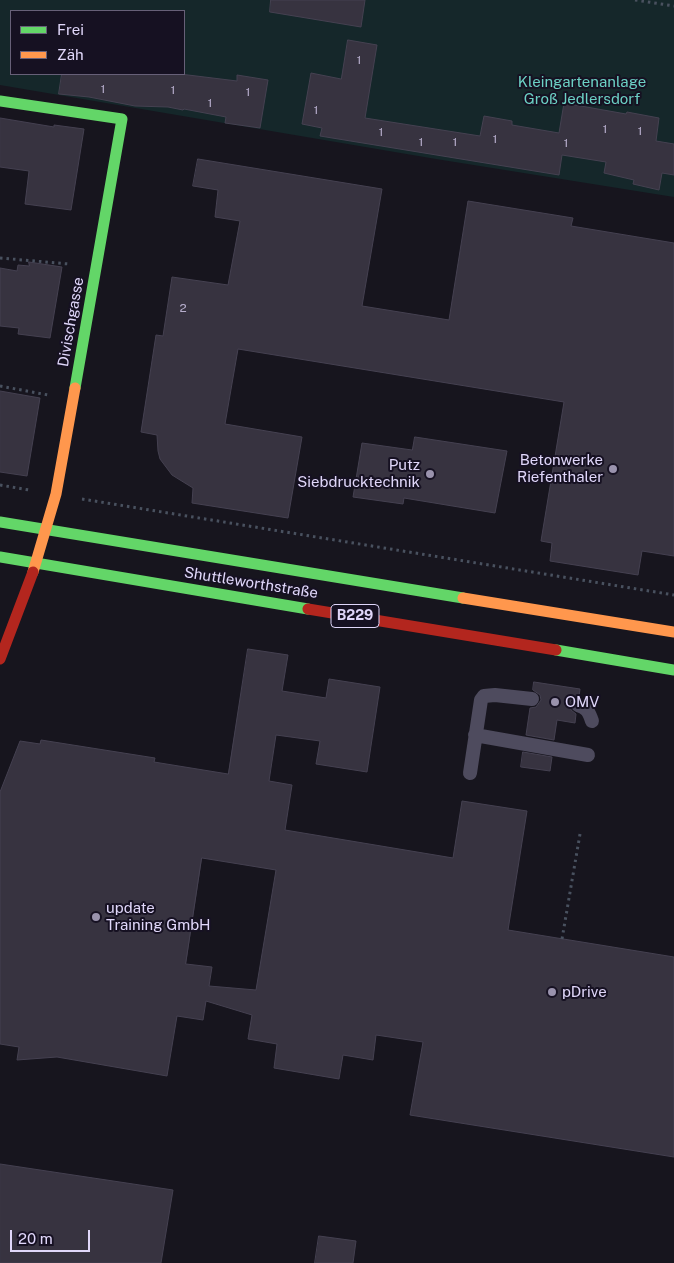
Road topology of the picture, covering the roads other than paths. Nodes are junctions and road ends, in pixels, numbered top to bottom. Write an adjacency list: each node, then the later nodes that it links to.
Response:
1 (0, 101): 3 (main road, Divischgasse)
2 (0, 522): 3 (main road, Shuttleworthstraße / B229)
3 (46, 529): 5 (main road, Divischgasse); 6 (main road, Shuttleworthstraße / B229)
4 (0, 557): 5 (main road, Shuttleworthstraße / B229)
5 (36, 563): 7 (main road, Divischgasse); 8 (main road, Shuttleworthstraße / B229)
6 (674, 632)
7 (0, 659)
8 (674, 670)
9 (532, 699): 12 (lane)
10 (578, 705): 11 (lane)
11 (592, 721)
12 (476, 735): 13 (lane); 14 (lane)
13 (588, 755)
14 (470, 773)

